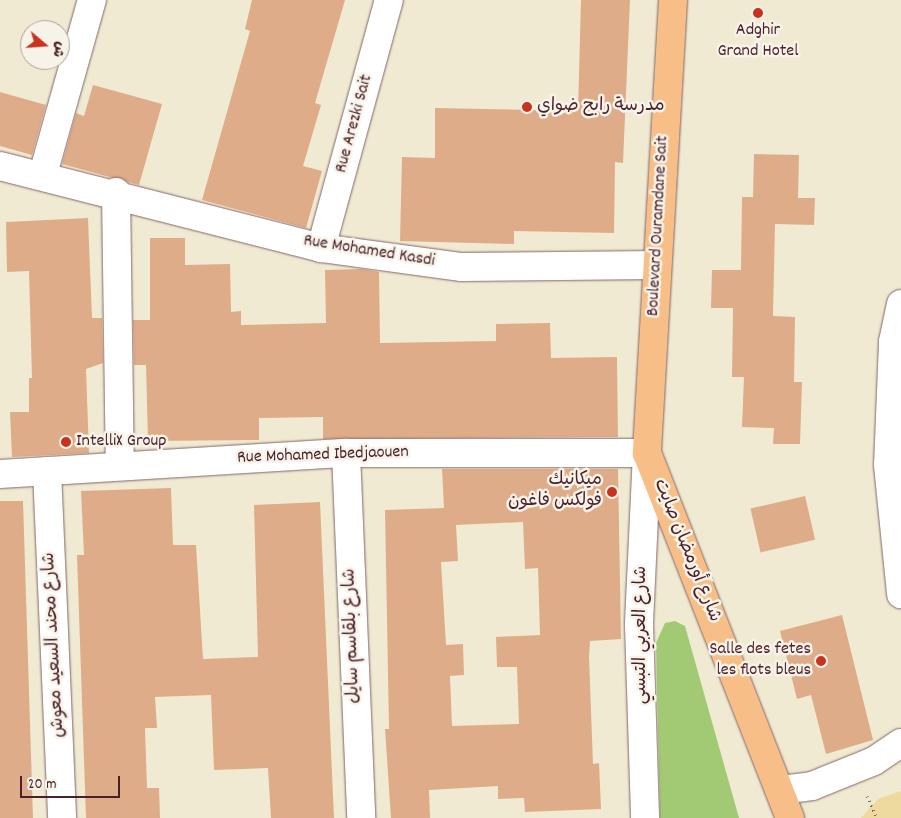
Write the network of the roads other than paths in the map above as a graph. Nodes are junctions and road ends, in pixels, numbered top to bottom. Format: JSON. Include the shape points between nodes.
{"nodes":[{"id":1,"x":92,"y":0,"type":"edge"},
{"id":2,"x":389,"y":0,"type":"edge"},
{"id":3,"x":673,"y":0,"type":"edge"},
{"id":4,"x":0,"y":166,"type":"edge"},
{"id":5,"x":43,"y":174,"type":"junction"},
{"id":6,"x":116,"y":192,"type":"junction"},
{"id":7,"x":321,"y":248,"type":"junction"},
{"id":8,"x":657,"y":265,"type":"junction"},
{"id":9,"x":901,"y":304,"type":"edge"},
{"id":10,"x":346,"y":453,"type":"junction"},
{"id":11,"x":647,"y":453,"type":"junction"},
{"id":12,"x":120,"y":466,"type":"junction"},
{"id":13,"x":47,"y":471,"type":"junction"},
{"id":14,"x":0,"y":474,"type":"edge"},
{"id":15,"x":901,"y":594,"type":"edge"},
{"id":16,"x":901,"y":743,"type":"edge"},
{"id":17,"x":781,"y":790,"type":"junction"},
{"id":18,"x":62,"y":818,"type":"edge"},
{"id":19,"x":361,"y":818,"type":"edge"},
{"id":20,"x":645,"y":818,"type":"edge"},
{"id":21,"x":790,"y":818,"type":"edge"}],
"edges":[{"from":1,"to":5,"type":"street"},
{"from":2,"to":7,"type":"street","name":"Rue Arezki Sait"},
{"from":3,"to":8,"type":"main road","name":"Boulevard Ouramdane Sait"},
{"from":4,"to":5,"type":"street","name":"Rue Mohamed Kasdi"},
{"from":5,"to":6,"type":"street","name":"Rue Mohamed Kasdi"},
{"from":6,"to":7,"type":"street","name":"Rue Mohamed Kasdi"},
{"from":6,"to":12,"type":"street"},
{"from":7,"to":8,"type":"street","name":"Rue Mohamed Kasdi","via":[[462,267]]},
{"from":8,"to":11,"type":"main road","name":"Boulevard Ouramdane Sait"},
{"from":9,"to":15,"type":"street","via":[[893,342],[888,465]]},
{"from":10,"to":11,"type":"street","name":"Rue Mohamed Ibedjaouen"},
{"from":10,"to":12,"type":"street","name":"Rue Mohamed Ibedjaouen"},
{"from":10,"to":19,"type":"street","name":"شارع بلقاسم سايل"},
{"from":11,"to":17,"type":"main road","name":"شارع أورمضان صايت"},
{"from":11,"to":20,"type":"street","name":"شارع العربي التبسي","via":[[639,625]]},
{"from":12,"to":13,"type":"street","name":"Rue Mohamed Ibedjaouen"},
{"from":13,"to":14,"type":"street","name":"Rue Mohamed Ibedjaouen"},
{"from":13,"to":18,"type":"street","name":"شارع محند السعيد معوش"},
{"from":16,"to":17,"type":"street","via":[[874,761],[812,786]]},
{"from":17,"to":21,"type":"main road","name":"شارع أورمضان صايت"}]}
